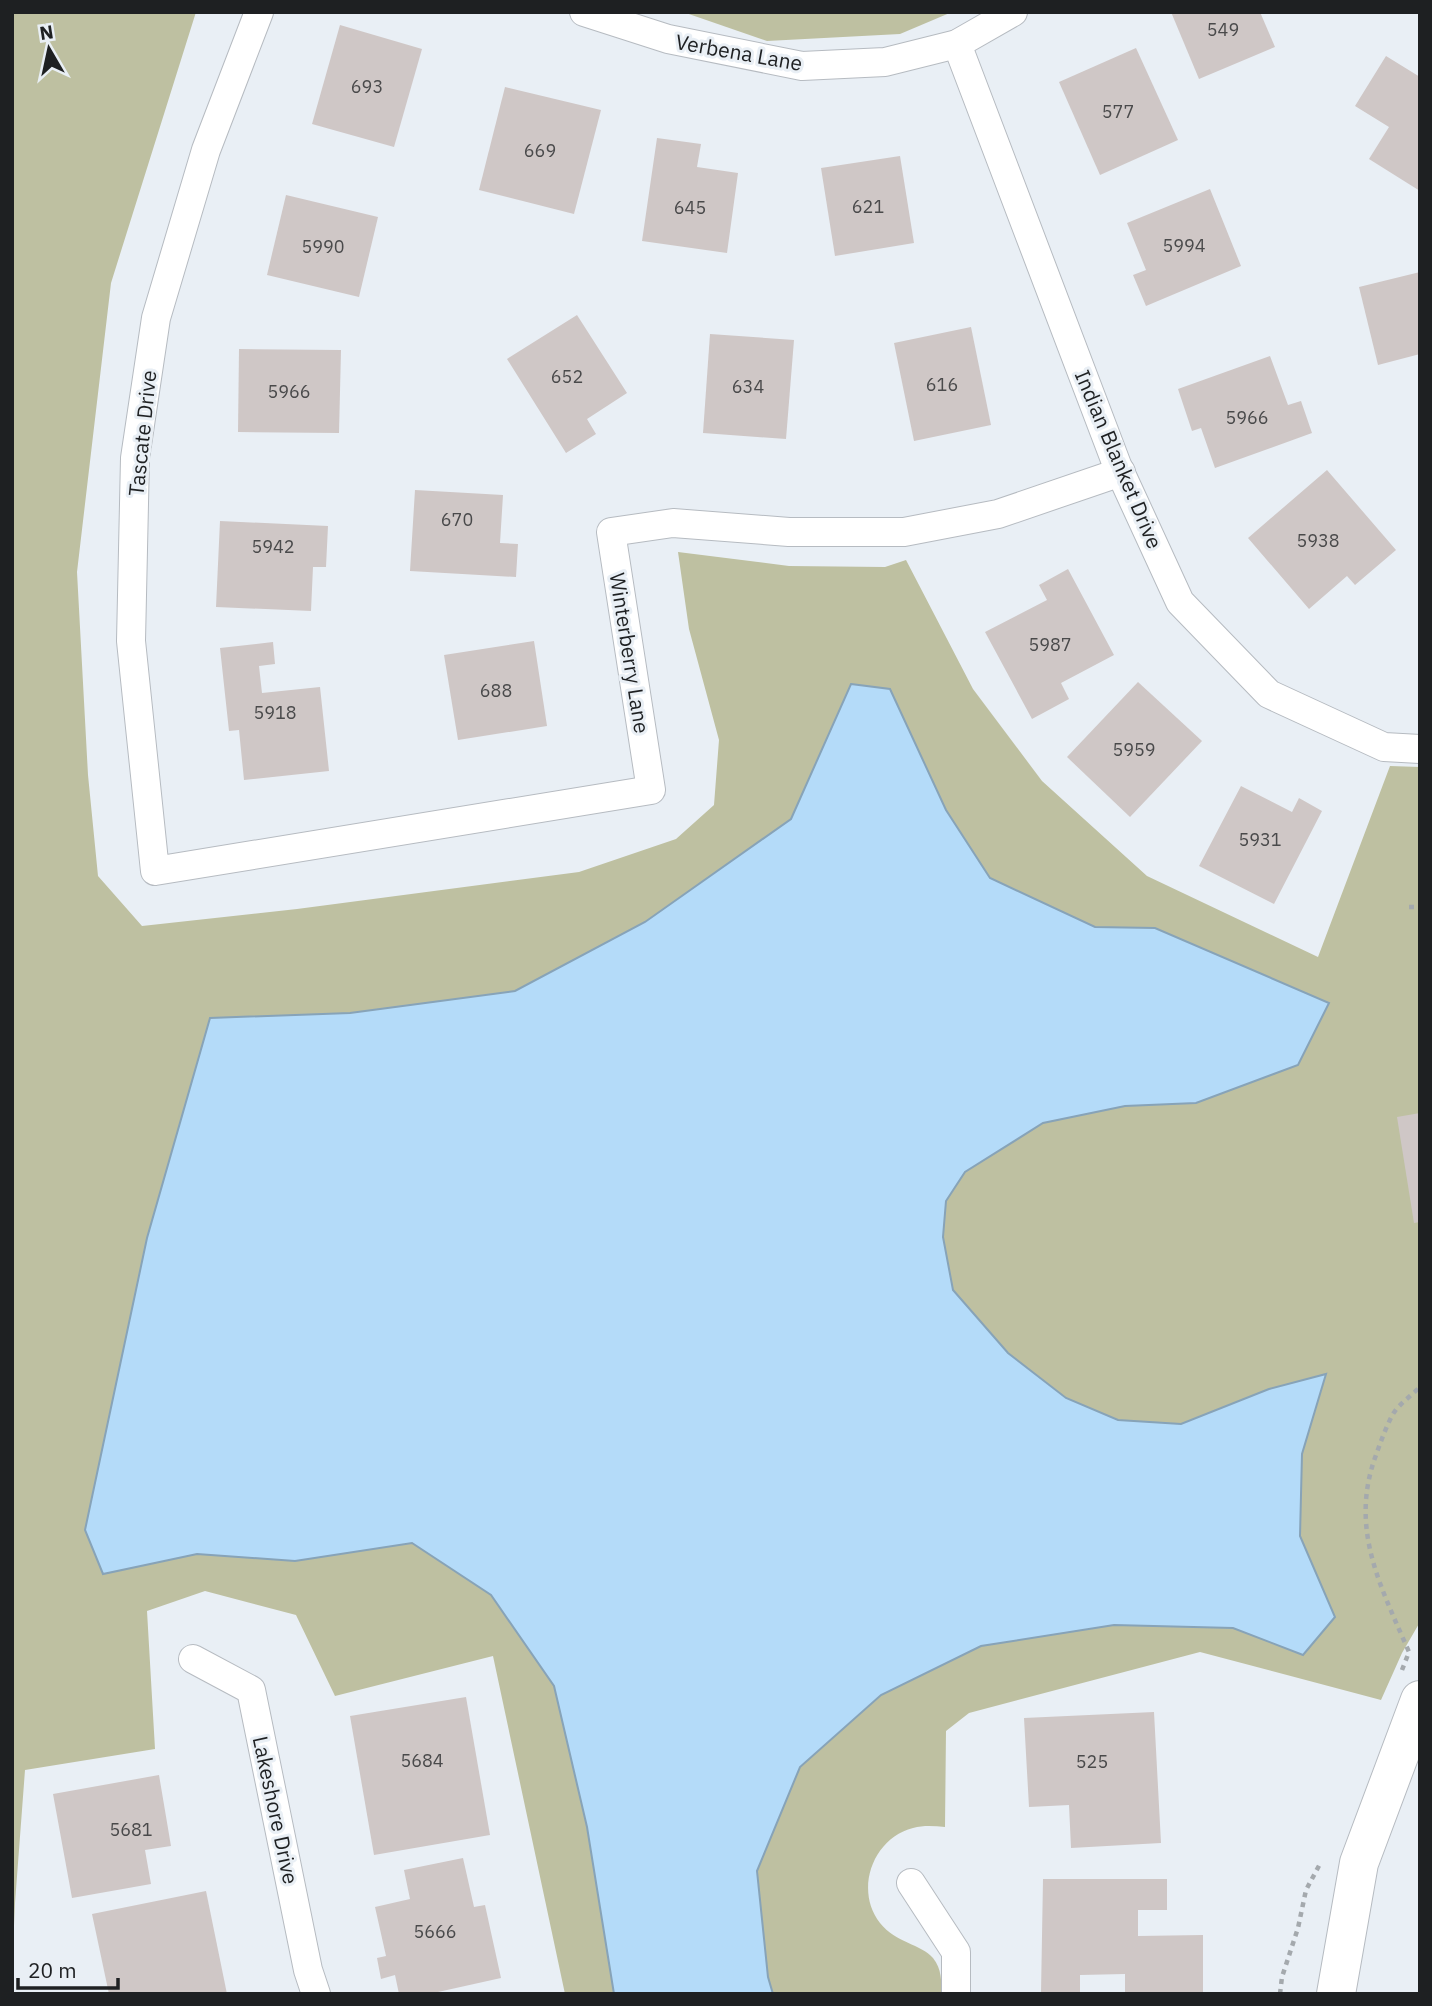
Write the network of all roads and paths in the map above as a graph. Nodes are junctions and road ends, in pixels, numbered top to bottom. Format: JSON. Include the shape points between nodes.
{"nodes":[{"id":1,"x":259,"y":12,"type":"edge"},
{"id":2,"x":584,"y":12,"type":"edge"},
{"id":3,"x":1013,"y":12,"type":"edge"},
{"id":4,"x":957,"y":44,"type":"junction"},
{"id":5,"x":1121,"y":472,"type":"junction"},
{"id":6,"x":1420,"y":749,"type":"edge"},
{"id":7,"x":155,"y":871,"type":"joint"},
{"id":8,"x":1409,"y":907,"type":"dead end"},
{"id":9,"x":1420,"y":907,"type":"edge"},
{"id":10,"x":1420,"y":1388,"type":"edge"},
{"id":11,"x":192,"y":1659,"type":"dead end"},
{"id":12,"x":1410,"y":1687,"type":"edge"},
{"id":13,"x":1322,"y":1859,"type":"dead end"},
{"id":14,"x":911,"y":1883,"type":"dead end"},
{"id":15,"x":316,"y":1994,"type":"edge"},
{"id":16,"x":956,"y":1994,"type":"edge"},
{"id":17,"x":1280,"y":1994,"type":"edge"},
{"id":18,"x":1336,"y":1994,"type":"edge"}],
"edges":[{"from":1,"to":7,"type":"street","name":"Tascate Drive","via":[[206,150],[156,318],[135,458],[131,641]]},
{"from":2,"to":4,"type":"street","name":"Verbena Lane","via":[[668,39],[802,66],[886,62]]},
{"from":3,"to":4,"type":"street","name":"Verbena Lane"},
{"from":4,"to":5,"type":"street","name":"Indian Blanket Drive"},
{"from":5,"to":6,"type":"street","name":"Indian Blanket Drive","via":[[1180,602],[1269,694],[1384,747]]},
{"from":5,"to":7,"type":"street","name":"Winterberry Lane","via":[[998,514],[904,532],[789,532],[673,523],[611,533],[651,790]]},
{"from":8,"to":9,"type":"path"},
{"from":10,"to":12,"type":"path","via":[[1394,1412],[1371,1469],[1364,1508],[1378,1580],[1409,1652]]},
{"from":11,"to":15,"type":"street","name":"Lakeshore Drive","via":[[251,1690]]},
{"from":12,"to":18,"type":"main road","via":[[1359,1863]]},
{"from":13,"to":17,"type":"path","via":[[1306,1890]]},
{"from":14,"to":16,"type":"street","via":[[956,1952]]}]}
